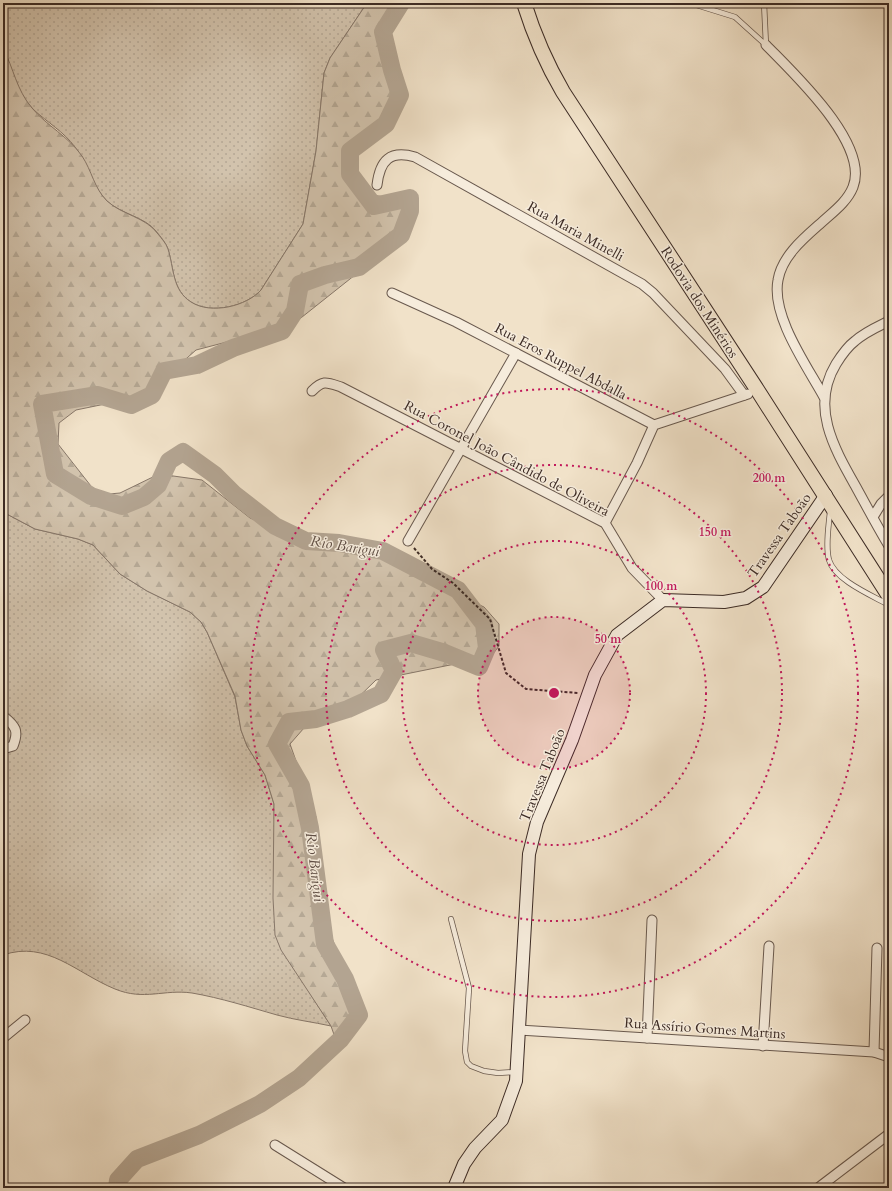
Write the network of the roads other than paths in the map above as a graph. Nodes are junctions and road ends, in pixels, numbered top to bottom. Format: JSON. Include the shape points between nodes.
{"nodes":[{"id":1,"x":524,"y":3,"type":"edge"},
{"id":2,"x":690,"y":3,"type":"edge"},
{"id":3,"x":764,"y":3,"type":"edge"},
{"id":4,"x":766,"y":44,"type":"junction"},
{"id":5,"x":378,"y":185,"type":"dead end"},
{"id":6,"x":392,"y":292,"type":"dead end"},
{"id":7,"x":889,"y":321,"type":"edge"},
{"id":8,"x":516,"y":352,"type":"junction"},
{"id":9,"x":312,"y":391,"type":"dead end"},
{"id":10,"x":758,"y":391,"type":"junction"},
{"id":11,"x":744,"y":395,"type":"junction"},
{"id":12,"x":824,"y":397,"type":"junction"},
{"id":13,"x":654,"y":425,"type":"junction"},
{"id":14,"x":461,"y":447,"type":"junction"},
{"id":15,"x":889,"y":496,"type":"edge"},
{"id":16,"x":828,"y":499,"type":"junction"},
{"id":17,"x":873,"y":518,"type":"junction"},
{"id":18,"x":605,"y":523,"type":"junction"},
{"id":19,"x":408,"y":541,"type":"road end"},
{"id":20,"x":889,"y":546,"type":"edge"},
{"id":21,"x":889,"y":596,"type":"edge"},
{"id":22,"x":663,"y":600,"type":"junction"},
{"id":23,"x":889,"y":606,"type":"edge"},
{"id":24,"x":3,"y":716,"type":"edge"},
{"id":25,"x":3,"y":749,"type":"edge"},
{"id":26,"x":451,"y":919,"type":"dead end"},
{"id":27,"x":652,"y":920,"type":"dead end"},
{"id":28,"x":769,"y":946,"type":"dead end"},
{"id":29,"x":877,"y":948,"type":"dead end"},
{"id":30,"x":25,"y":1020,"type":"dead end"},
{"id":31,"x":519,"y":1030,"type":"junction"},
{"id":32,"x":3,"y":1038,"type":"edge"},
{"id":33,"x":647,"y":1038,"type":"junction"},
{"id":34,"x":763,"y":1046,"type":"junction"},
{"id":35,"x":874,"y":1052,"type":"junction"},
{"id":36,"x":889,"y":1057,"type":"edge"},
{"id":37,"x":516,"y":1072,"type":"junction"},
{"id":38,"x":889,"y":1134,"type":"edge"},
{"id":39,"x":275,"y":1145,"type":"dead end"},
{"id":40,"x":344,"y":1188,"type":"edge"},
{"id":41,"x":454,"y":1188,"type":"edge"},
{"id":42,"x":818,"y":1188,"type":"edge"}],
"edges":[{"from":1,"to":10,"type":"main road","name":"Rodovia dos Minérios","via":[[534,34],[562,92]]},
{"from":2,"to":4,"type":"lane","via":[[735,17]]},
{"from":3,"to":4,"type":"lane"},
{"from":4,"to":12,"type":"street","via":[[829,112],[855,165],[856,176],[848,196],[790,254],[778,280],[779,306],[784,320]]},
{"from":5,"to":11,"type":"street","name":"Rua Maria Minelli","via":[[381,169],[392,156],[402,153],[415,157],[642,284],[725,369]]},
{"from":6,"to":8,"type":"street","name":"Rua Eros Ruppel Abdalla"},
{"from":7,"to":12,"type":"street","via":[[866,333],[846,350],[832,370]]},
{"from":8,"to":13,"type":"street","name":"Rua Eros Ruppel Abdalla"},
{"from":8,"to":14,"type":"street"},
{"from":9,"to":14,"type":"street","name":"Rua Coronel João Cândido de Oliveira","via":[[320,384],[327,383],[341,387]]},
{"from":10,"to":11,"type":"street"},
{"from":10,"to":16,"type":"main road","name":"Rodovia dos Minérios"},
{"from":11,"to":13,"type":"street"},
{"from":12,"to":17,"type":"street","via":[[830,438]]},
{"from":13,"to":18,"type":"street"},
{"from":14,"to":18,"type":"street","name":"Rua Coronel João Cândido de Oliveira"},
{"from":14,"to":19,"type":"street"},
{"from":15,"to":17,"type":"street"},
{"from":16,"to":21,"type":"main road","name":"Rodovia dos Minérios"},
{"from":16,"to":22,"type":"street","name":"Travessa Taboão","via":[[764,587],[746,598],[724,602]]},
{"from":16,"to":23,"type":"lane","via":[[829,560],[836,572],[846,581]]},
{"from":17,"to":20,"type":"street"},
{"from":18,"to":22,"type":"street","name":"Rua Coronel João Cândido de Oliveira","via":[[632,568]]},
{"from":22,"to":31,"type":"street","name":"Travessa Taboão","via":[[617,635],[595,675],[572,740],[537,822],[529,854]]},
{"from":24,"to":25,"type":"street","via":[[15,728],[16,737],[13,746]]},
{"from":26,"to":37,"type":"lane","via":[[469,988],[465,1051],[467,1062],[484,1071]]},
{"from":27,"to":33,"type":"street"},
{"from":28,"to":34,"type":"street"},
{"from":29,"to":35,"type":"street"},
{"from":30,"to":32,"type":"street"},
{"from":31,"to":33,"type":"street","name":"Rua Assírio Gomes Martins"},
{"from":31,"to":37,"type":"street","name":"Travessa Taboão"},
{"from":33,"to":34,"type":"street","name":"Rua Assírio Gomes Martins"},
{"from":34,"to":35,"type":"street","name":"Rua Assírio Gomes Martins"},
{"from":35,"to":36,"type":"street","name":"Rua Assírio Gomes Martins"},
{"from":37,"to":41,"type":"street","name":"Travessa Taboão","via":[[516,1081],[502,1120],[475,1148],[464,1164]]},
{"from":38,"to":42,"type":"street"},
{"from":39,"to":40,"type":"street"}]}
